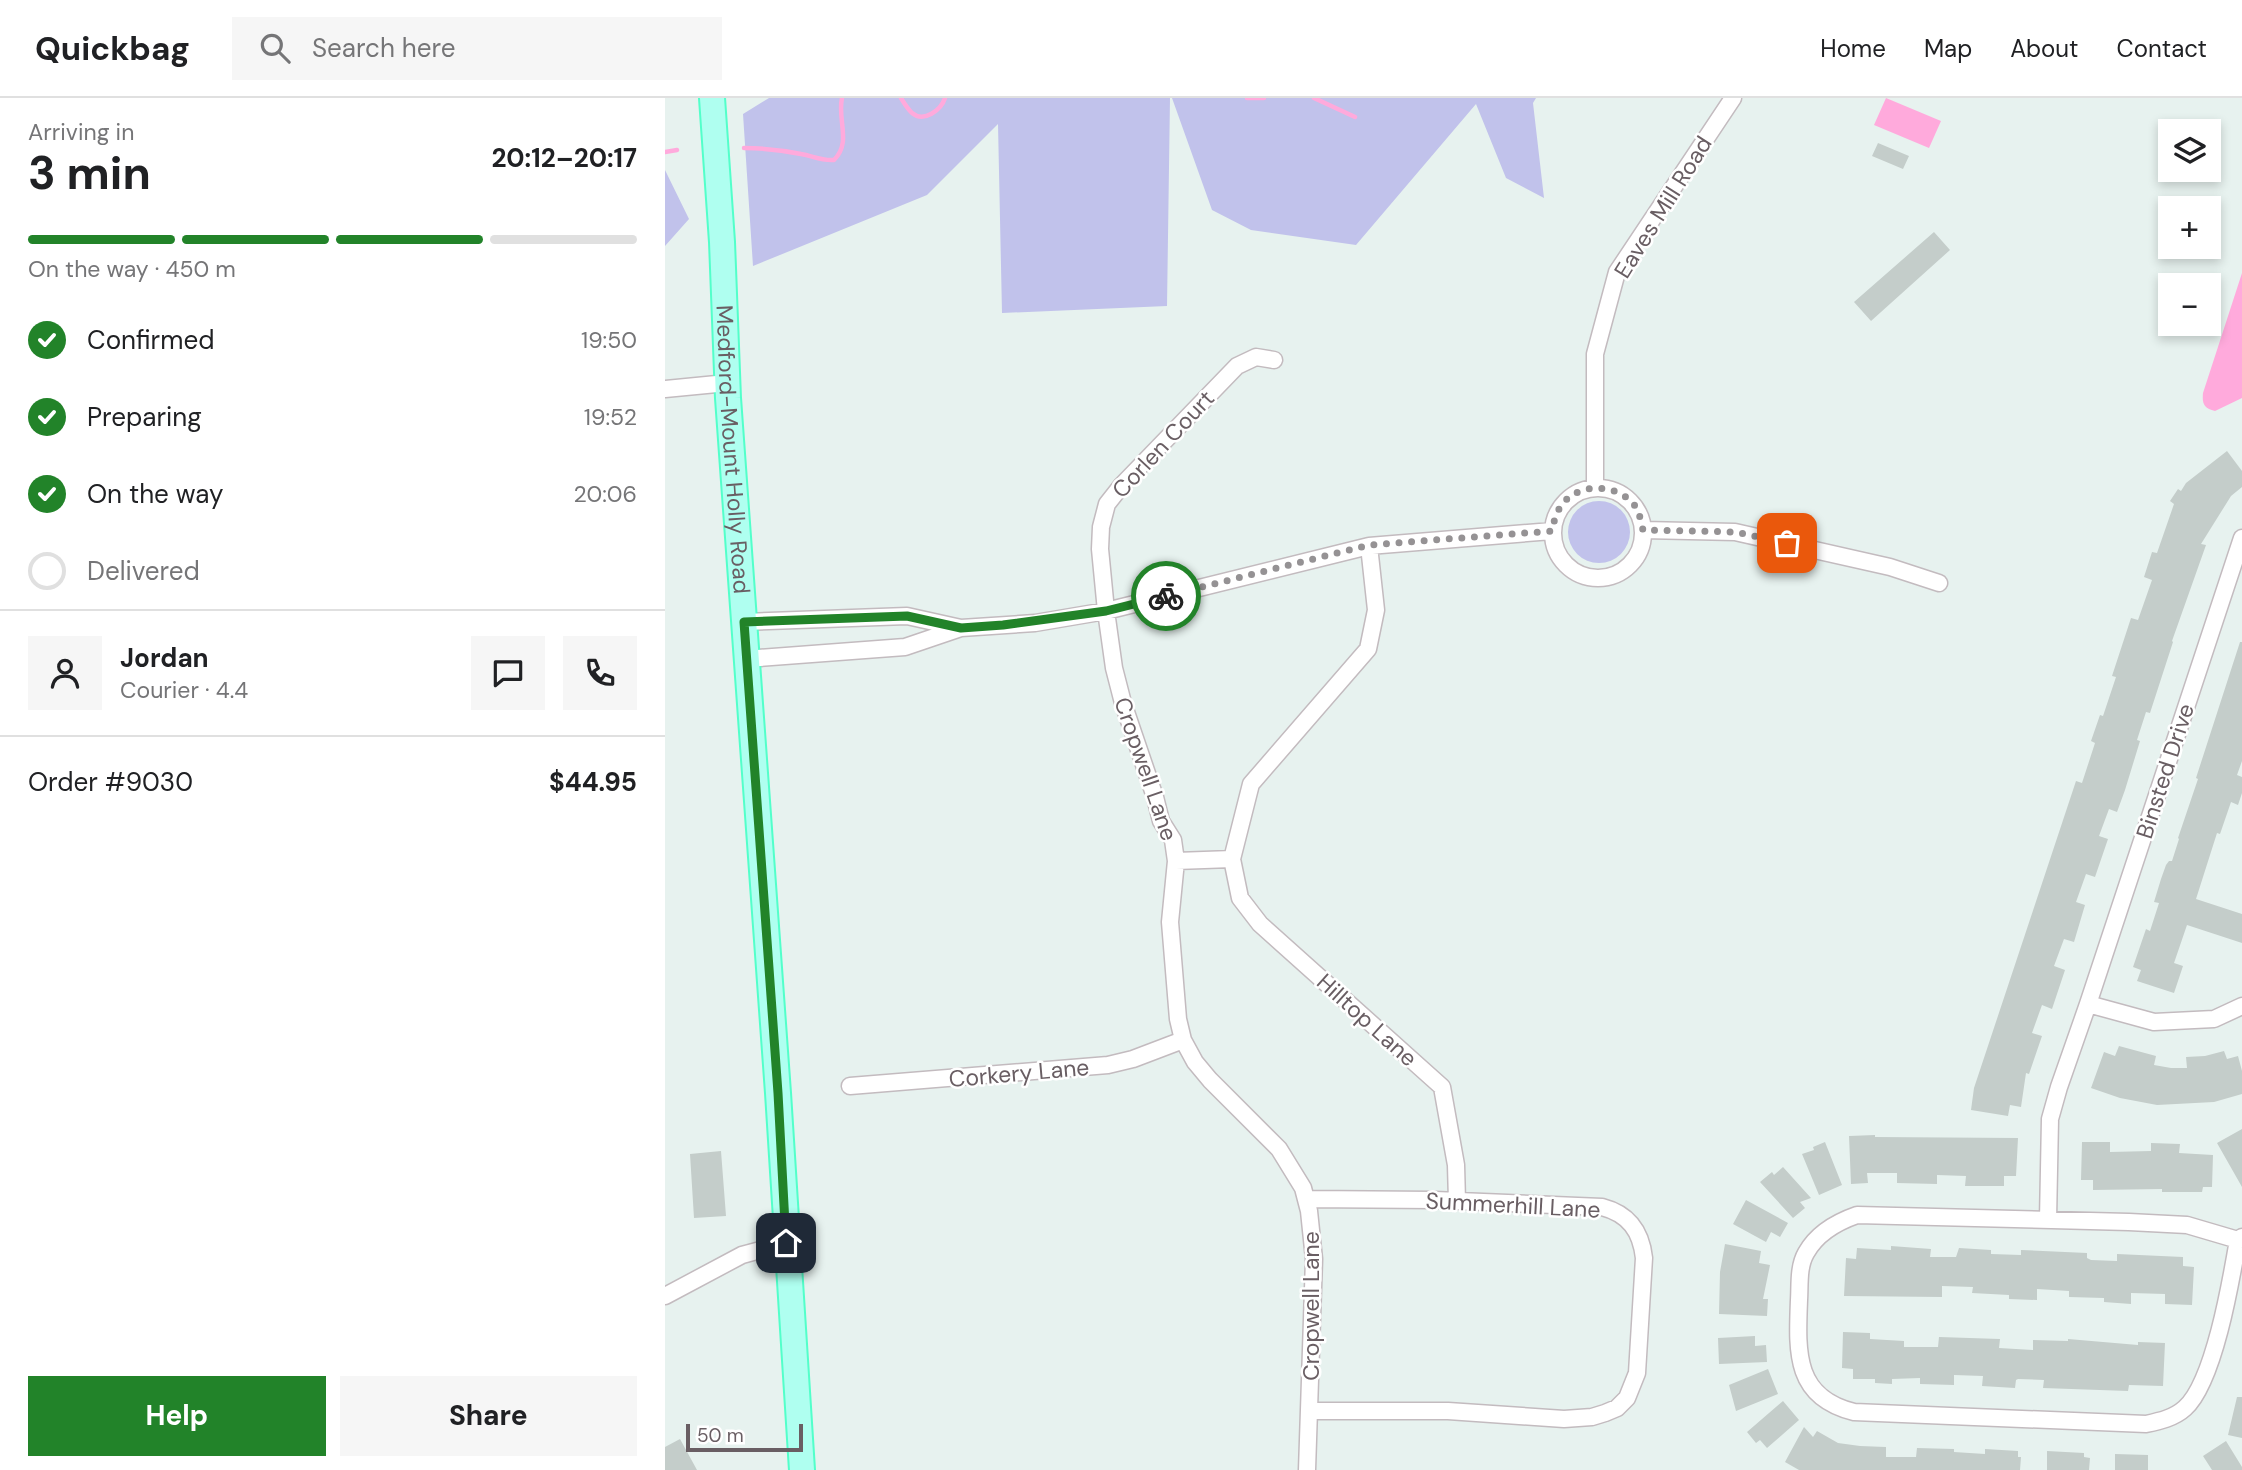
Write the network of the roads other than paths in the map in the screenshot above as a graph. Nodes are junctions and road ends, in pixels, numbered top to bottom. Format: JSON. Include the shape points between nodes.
{"nodes":[{"id":1,"x":712,"y":98,"type":"edge"},
{"id":2,"x":1733,"y":98,"type":"edge"},
{"id":3,"x":1274,"y":360,"type":"dead end"},
{"id":4,"x":727,"y":383,"type":"junction"},
{"id":5,"x":665,"y":389,"type":"edge"},
{"id":6,"x":1595,"y":487,"type":"junction"},
{"id":7,"x":1643,"y":530,"type":"junction"},
{"id":8,"x":1552,"y":531,"type":"junction"},
{"id":9,"x":2242,"y":538,"type":"edge"},
{"id":10,"x":1369,"y":545,"type":"junction"},
{"id":11,"x":1939,"y":583,"type":"dead end"},
{"id":12,"x":1106,"y":611,"type":"junction"},
{"id":13,"x":744,"y":622,"type":"junction"},
{"id":14,"x":961,"y":628,"type":"junction"},
{"id":15,"x":746,"y":659,"type":"junction"},
{"id":16,"x":1232,"y":859,"type":"junction"},
{"id":17,"x":1176,"y":861,"type":"junction"},
{"id":18,"x":2088,"y":1004,"type":"junction"},
{"id":19,"x":2242,"y":1006,"type":"edge"},
{"id":20,"x":1183,"y":1040,"type":"junction"},
{"id":21,"x":850,"y":1086,"type":"dead end"},
{"id":22,"x":1306,"y":1199,"type":"junction"},
{"id":23,"x":1457,"y":1201,"type":"junction"},
{"id":24,"x":2048,"y":1220,"type":"junction"},
{"id":25,"x":2240,"y":1239,"type":"edge"},
{"id":26,"x":786,"y":1243,"type":"junction"},
{"id":27,"x":665,"y":1296,"type":"edge"},
{"id":28,"x":1310,"y":1411,"type":"junction"},
{"id":29,"x":802,"y":1470,"type":"edge"},
{"id":30,"x":1307,"y":1470,"type":"edge"}],
"edges":[{"from":1,"to":4,"type":"main road","name":"Medford-Mount Holly Road"},
{"from":2,"to":6,"type":"street","name":"Eaves Mill Road","via":[[1617,272],[1595,354]]},
{"from":3,"to":12,"type":"street","name":"Corlen Court","via":[[1246,360],[1229,374],[1107,504],[1100,549]]},
{"from":4,"to":5,"type":"street"},
{"from":4,"to":13,"type":"main road","name":"Medford-Mount Holly Road"},
{"from":6,"to":7,"type":"street","via":[[1618,492],[1636,508]]},
{"from":6,"to":8,"type":"street","via":[[1565,500]]},
{"from":7,"to":8,"type":"street","via":[[1633,562],[1602,578],[1583,576],[1566,566],[1555,550]]},
{"from":7,"to":11,"type":"street","via":[[1735,532],[1890,567]]},
{"from":8,"to":10,"type":"street"},
{"from":9,"to":18,"type":"street","name":"Binsted Drive"},
{"from":10,"to":12,"type":"street"},
{"from":10,"to":16,"type":"street","name":"Hilltop Lane","via":[[1376,610],[1368,649],[1251,784]]},
{"from":12,"to":14,"type":"street"},
{"from":12,"to":17,"type":"street","name":"Cropwell Lane","via":[[1123,704],[1161,821],[1173,839]]},
{"from":13,"to":14,"type":"street","via":[[907,616]]},
{"from":13,"to":15,"type":"main road","name":"Medford-Mount Holly Road"},
{"from":14,"to":15,"type":"street","via":[[905,647]]},
{"from":15,"to":26,"type":"main road","name":"Medford-Mount Holly Road"},
{"from":16,"to":17,"type":"street"},
{"from":16,"to":23,"type":"street","name":"Hilltop Lane","via":[[1240,898],[1260,924],[1442,1087],[1456,1166]]},
{"from":17,"to":20,"type":"street","name":"Cropwell Lane","via":[[1170,922]]},
{"from":18,"to":19,"type":"street","via":[[2154,1023],[2214,1019]]},
{"from":18,"to":24,"type":"street","name":"Binsted Drive","via":[[2050,1119]]},
{"from":20,"to":21,"type":"street","name":"Corkery Lane","via":[[1108,1065]]},
{"from":20,"to":22,"type":"street","name":"Cropwell Lane","via":[[1210,1080],[1279,1149]]},
{"from":22,"to":23,"type":"street","name":"Summerhill Lane"},
{"from":22,"to":28,"type":"street","name":"Cropwell Lane","via":[[1314,1259]]},
{"from":23,"to":28,"type":"street","name":"Summerhill Lane","via":[[1602,1207],[1632,1223],[1644,1258],[1637,1373],[1627,1398],[1605,1413],[1578,1418],[1448,1411]]},
{"from":24,"to":25,"type":"street","via":[[2186,1225]]},
{"from":24,"to":25,"type":"street","via":[[1857,1215],[1837,1222],[1807,1251],[1801,1264],[1797,1340],[1800,1364],[1811,1387],[1834,1407],[1854,1412],[2146,1424],[2167,1420],[2199,1392],[2207,1374]]},
{"from":26,"to":27,"type":"street","via":[[743,1255]]},
{"from":26,"to":29,"type":"main road","name":"Medford-Mount Holly Road"},
{"from":28,"to":30,"type":"street","name":"Cropwell Lane"}]}
